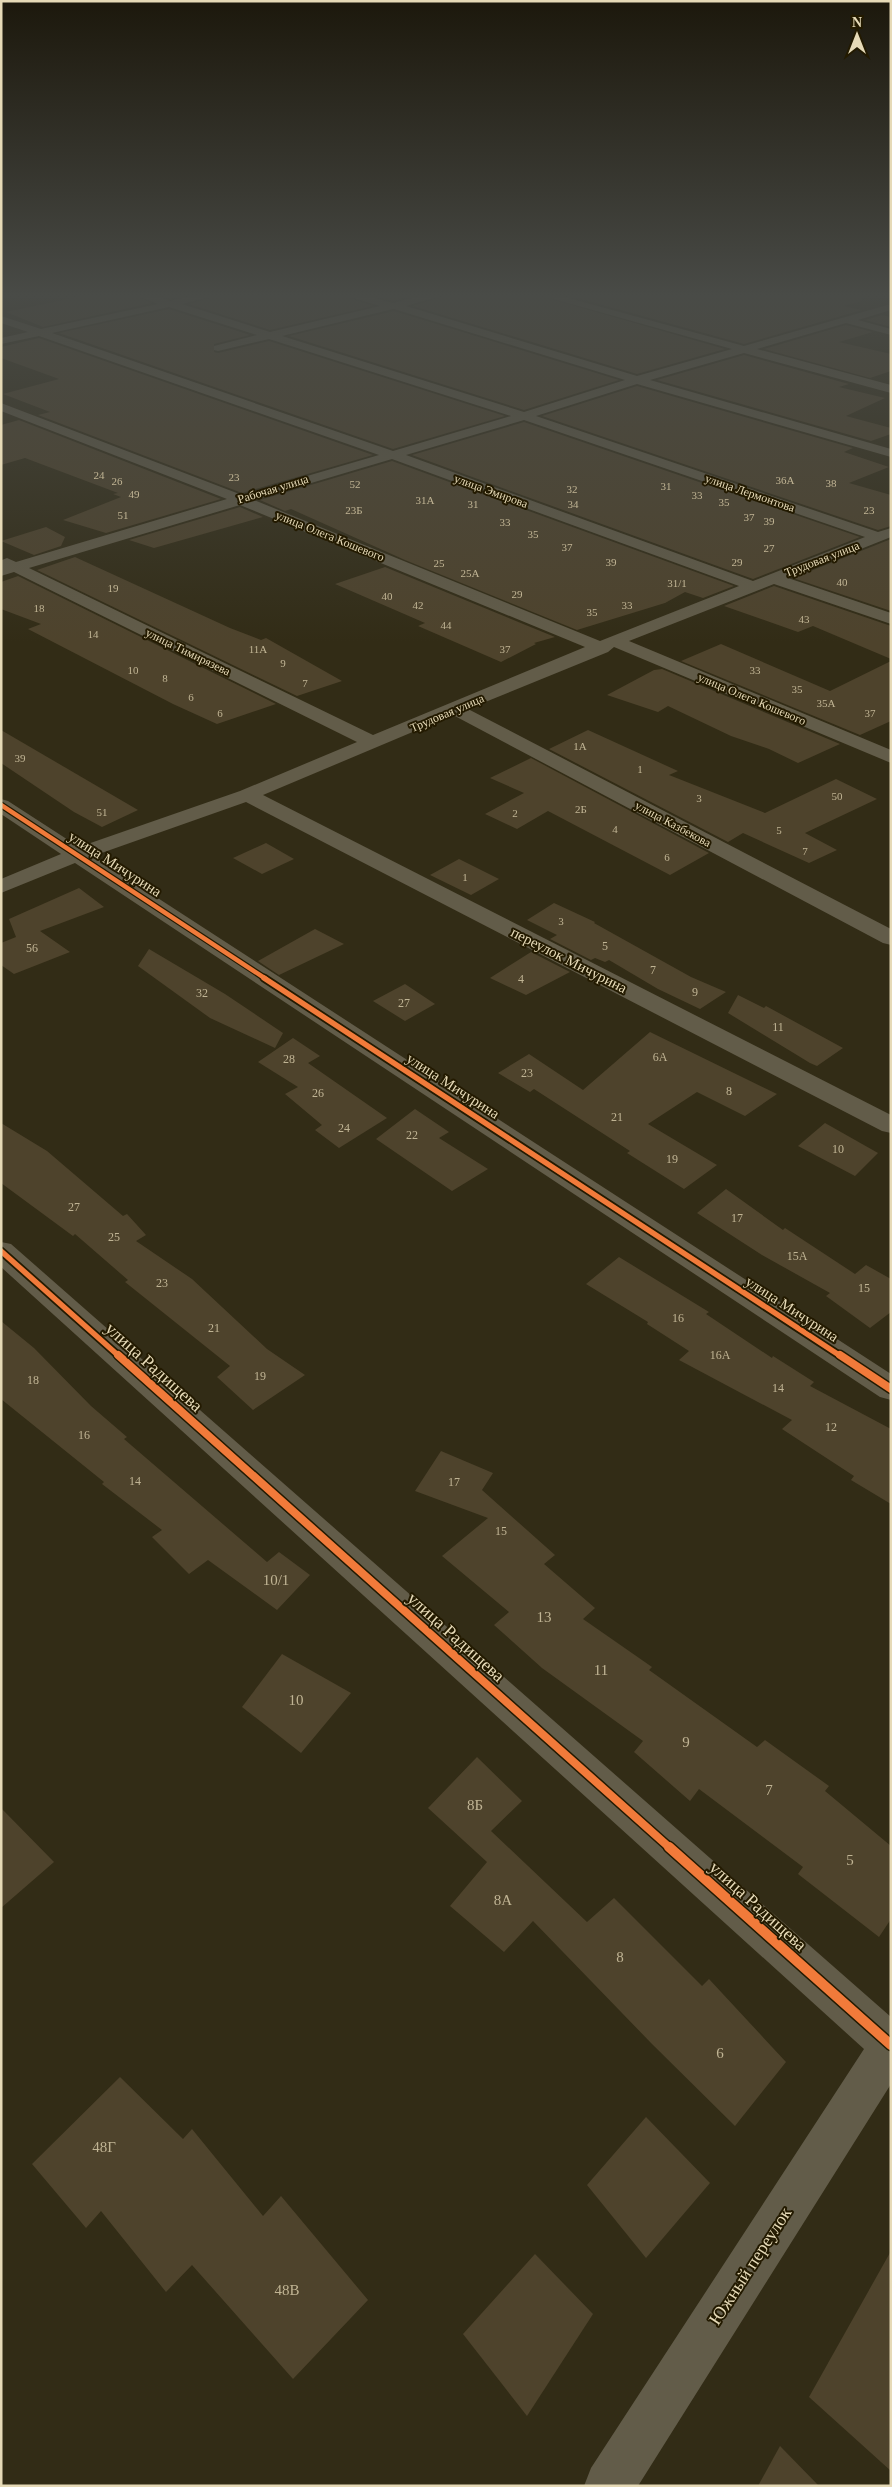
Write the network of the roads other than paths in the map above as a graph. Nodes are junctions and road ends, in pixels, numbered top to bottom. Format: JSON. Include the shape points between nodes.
{"nodes":[{"id":1,"x":9,"y":409,"type":"edge"},
{"id":2,"x":261,"y":409,"type":"edge"},
{"id":3,"x":502,"y":409,"type":"edge"},
{"id":4,"x":546,"y":409,"type":"edge"},
{"id":5,"x":738,"y":409,"type":"edge"},
{"id":6,"x":524,"y":416,"type":"junction"},
{"id":7,"x":891,"y":453,"type":"edge"},
{"id":8,"x":390,"y":454,"type":"junction"},
{"id":9,"x":240,"y":499,"type":"junction"},
{"id":10,"x":885,"y":534,"type":"edge"},
{"id":11,"x":6,"y":566,"type":"edge"},
{"id":12,"x":774,"y":578,"type":"junction"},
{"id":13,"x":753,"y":586,"type":"junction"},
{"id":14,"x":891,"y":619,"type":"edge"},
{"id":15,"x":608,"y":645,"type":"junction"},
{"id":16,"x":455,"y":709,"type":"junction"},
{"id":17,"x":374,"y":743,"type":"junction"},
{"id":18,"x":891,"y":757,"type":"edge"},
{"id":19,"x":247,"y":795,"type":"junction"},
{"id":20,"x":1,"y":805,"type":"edge"},
{"id":21,"x":78,"y":854,"type":"junction"},
{"id":22,"x":1,"y":887,"type":"edge"},
{"id":23,"x":891,"y":938,"type":"edge"},
{"id":24,"x":891,"y":1124,"type":"edge"},
{"id":25,"x":1,"y":1251,"type":"edge"},
{"id":26,"x":891,"y":1389,"type":"edge"},
{"id":27,"x":891,"y":2045,"type":"edge"},
{"id":28,"x":609,"y":2486,"type":"edge"}],
"edges":[{"from":1,"to":9,"type":"street","name":"улица Олега Кошевого"},
{"from":2,"to":8,"type":"street","name":"улица Эмирова"},
{"from":3,"to":6,"type":"street","name":"улица Лермонтова"},
{"from":4,"to":6,"type":"street","name":"Рабочая улица"},
{"from":5,"to":7,"type":"street"},
{"from":6,"to":8,"type":"street","name":"Рабочая улица"},
{"from":6,"to":10,"type":"street","name":"улица Лермонтова"},
{"from":8,"to":9,"type":"street","name":"Рабочая улица"},
{"from":8,"to":13,"type":"street","name":"улица Эмирова"},
{"from":9,"to":11,"type":"street","name":"Рабочая улица"},
{"from":9,"to":15,"type":"street","name":"улица Олега Кошевого"},
{"from":10,"to":12,"type":"street","name":"Трудовая улица"},
{"from":11,"to":17,"type":"street","name":"улица Тимирязева"},
{"from":12,"to":13,"type":"street","name":"Трудовая улица"},
{"from":12,"to":14,"type":"street"},
{"from":13,"to":15,"type":"street","name":"Трудовая улица"},
{"from":15,"to":16,"type":"street","name":"Трудовая улица"},
{"from":15,"to":18,"type":"street","name":"улица Олега Кошевого"},
{"from":16,"to":17,"type":"street","name":"Трудовая улица"},
{"from":16,"to":23,"type":"street","name":"улица Казбекова"},
{"from":17,"to":19,"type":"street","name":"Трудовая улица"},
{"from":19,"to":21,"type":"street","name":"Трудовая улица"},
{"from":19,"to":24,"type":"street","name":"переулок Мичурина"},
{"from":20,"to":21,"type":"street","name":"улица Мичурина"},
{"from":21,"to":22,"type":"street","name":"Трудовая улица"},
{"from":21,"to":26,"type":"street","name":"улица Мичурина"},
{"from":25,"to":27,"type":"street","name":"улица Радищева"},
{"from":27,"to":28,"type":"street","name":"Южный переулок"}]}
